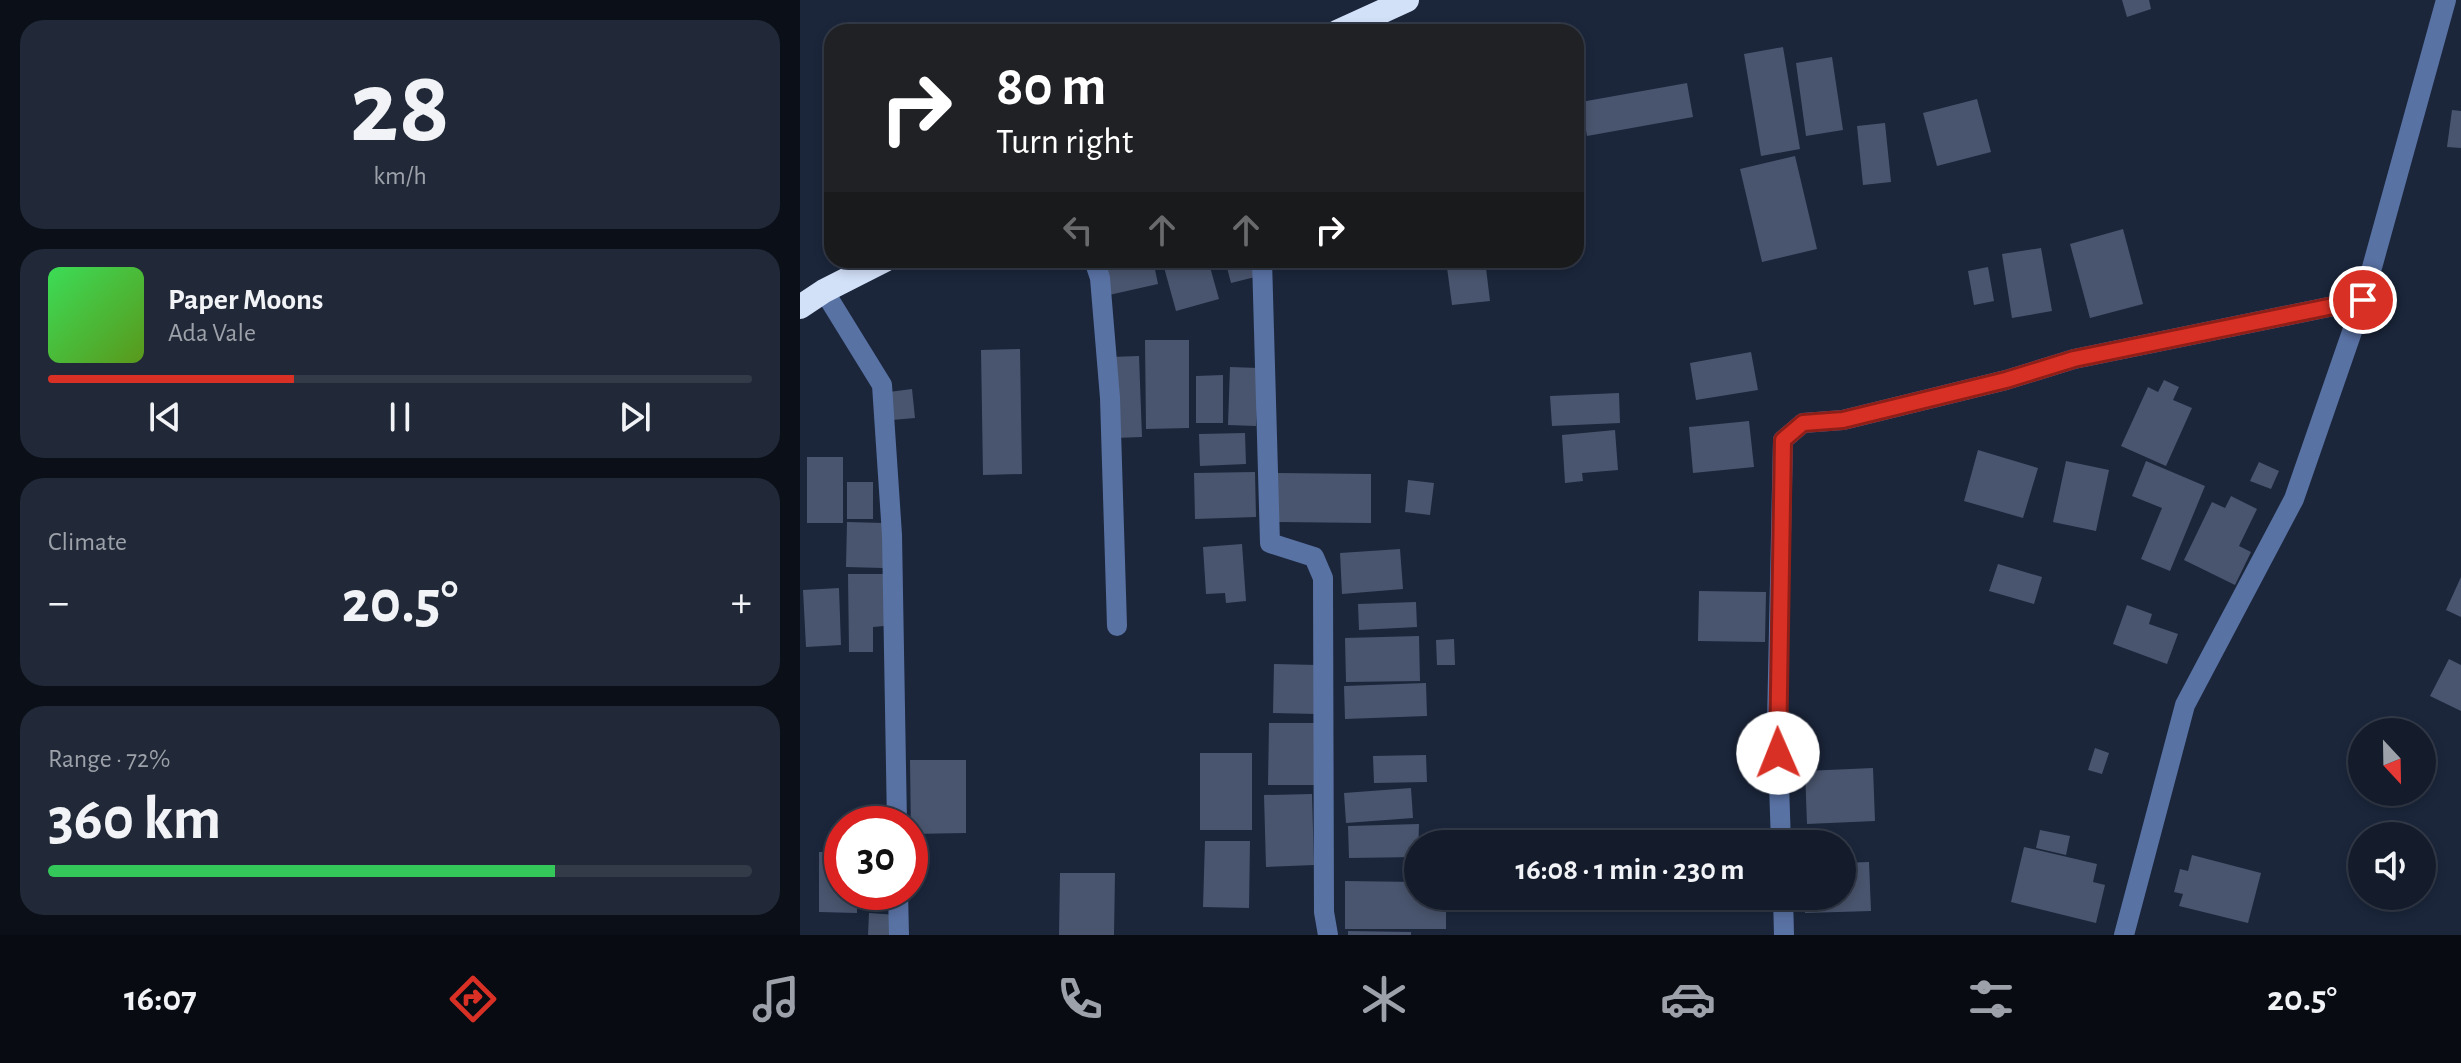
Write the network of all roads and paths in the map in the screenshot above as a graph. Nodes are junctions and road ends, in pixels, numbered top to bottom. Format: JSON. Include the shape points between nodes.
{"nodes":[{"id":1,"x":1407,"y":0,"type":"edge"},
{"id":2,"x":2446,"y":0,"type":"edge"},
{"id":3,"x":1354,"y":24,"type":"edge"},
{"id":4,"x":869,"y":268,"type":"edge"},
{"id":5,"x":1097,"y":268,"type":"edge"},
{"id":6,"x":1262,"y":268,"type":"edge"},
{"id":7,"x":824,"y":291,"type":"junction"},
{"id":8,"x":2363,"y":300,"type":"junction"},
{"id":9,"x":800,"y":307,"type":"edge"},
{"id":10,"x":1117,"y":626,"type":"dead end"},
{"id":11,"x":897,"y":806,"type":"edge"},
{"id":12,"x":1781,"y":830,"type":"edge"},
{"id":13,"x":898,"y":910,"type":"edge"},
{"id":14,"x":1783,"y":910,"type":"edge"},
{"id":15,"x":899,"y":935,"type":"edge"},
{"id":16,"x":1328,"y":935,"type":"edge"},
{"id":17,"x":1784,"y":935,"type":"edge"},
{"id":18,"x":2124,"y":935,"type":"edge"}],
"edges":[{"from":1,"to":3,"type":"highway"},
{"from":2,"to":8,"type":"street"},
{"from":4,"to":7,"type":"highway"},
{"from":5,"to":10,"type":"street","via":[[1110,398]]},
{"from":6,"to":16,"type":"street","via":[[1270,543],[1314,557],[1323,578]]},
{"from":7,"to":9,"type":"highway"},
{"from":7,"to":11,"type":"street","via":[[882,385],[892,535]]},
{"from":8,"to":12,"type":"street","via":[[2074,359],[1843,420],[1803,423],[1783,440],[1777,723]]},
{"from":8,"to":18,"type":"street","via":[[2294,499],[2185,705]]},
{"from":13,"to":15,"type":"street"},
{"from":14,"to":17,"type":"street"}]}
